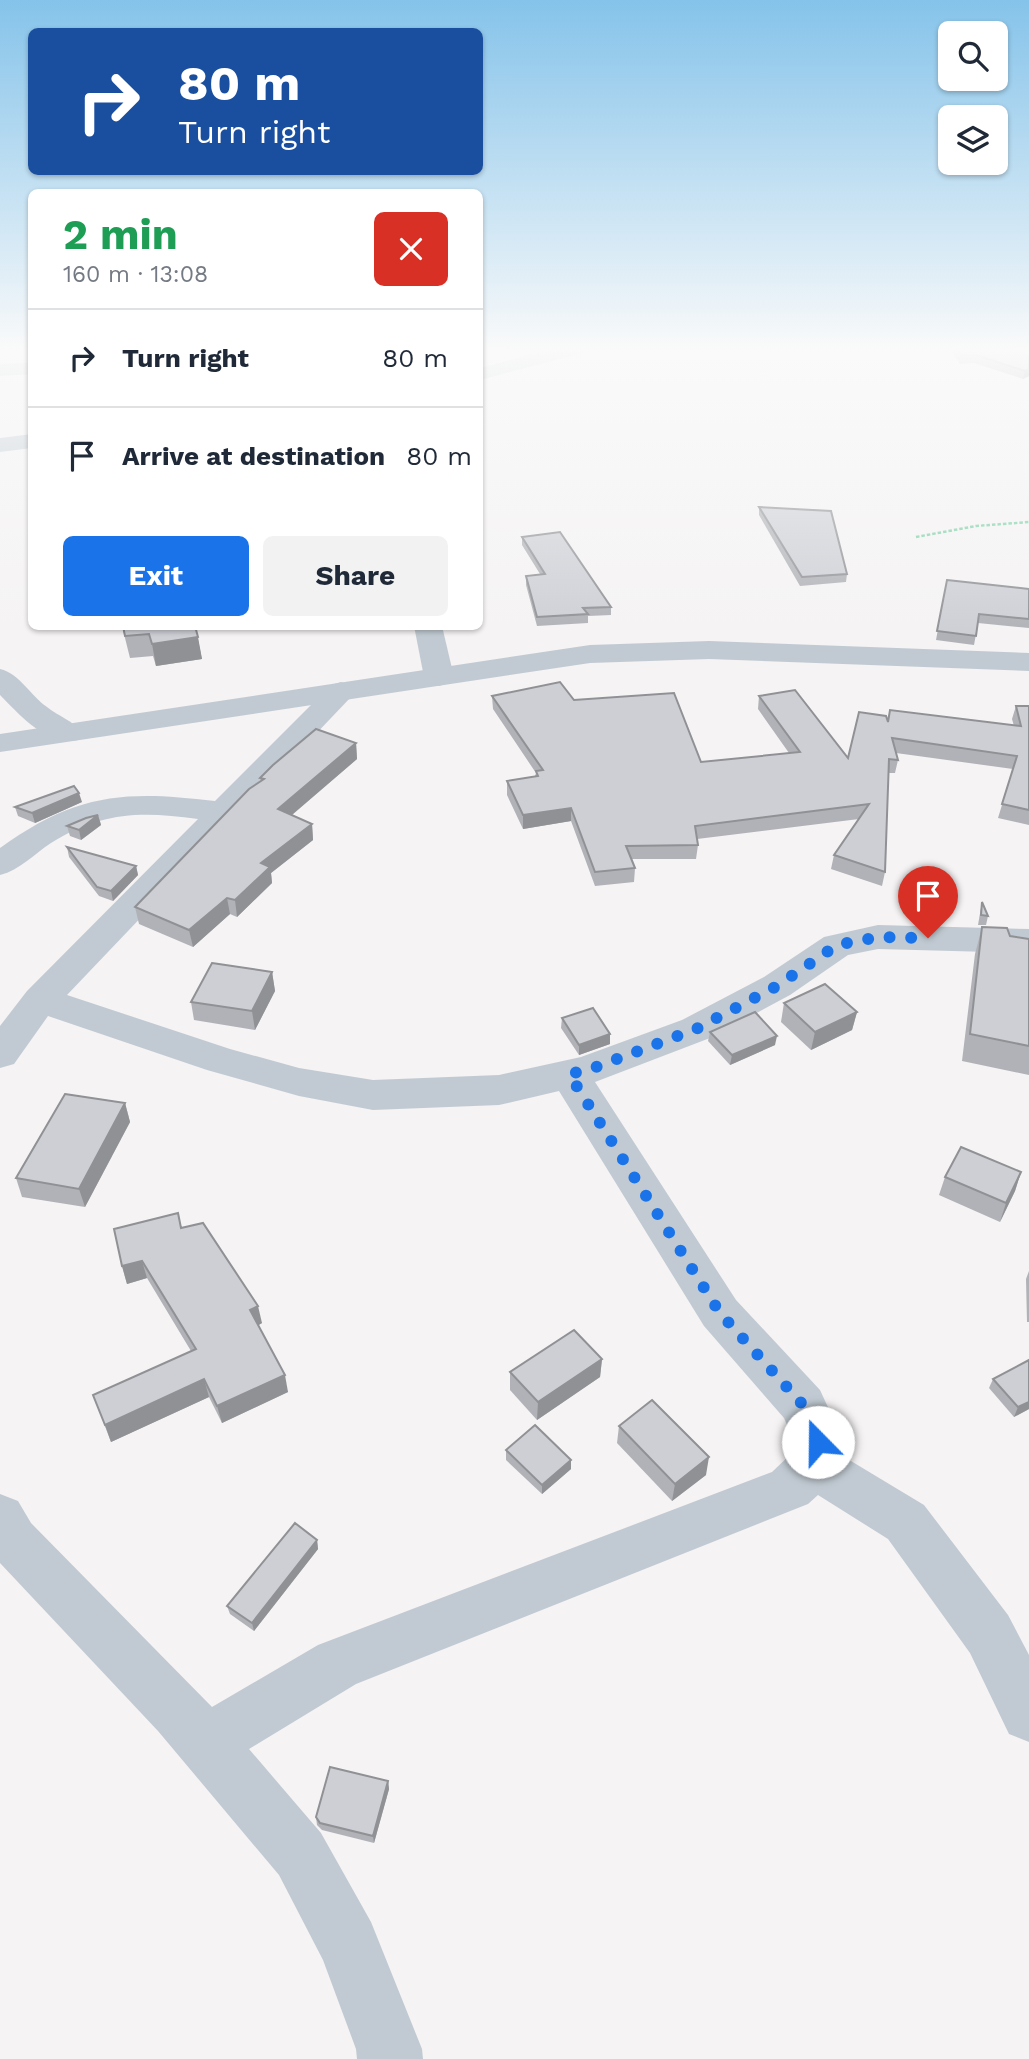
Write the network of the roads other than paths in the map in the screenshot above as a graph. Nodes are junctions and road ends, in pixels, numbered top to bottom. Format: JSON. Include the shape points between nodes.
{"nodes":[{"id":1,"x":429,"y":630,"type":"edge"},
{"id":2,"x":1029,"y":662,"type":"edge"},
{"id":3,"x":439,"y":677,"type":"junction"},
{"id":4,"x":0,"y":678,"type":"edge"},
{"id":5,"x":341,"y":691,"type":"junction"},
{"id":6,"x":66,"y":733,"type":"junction"},
{"id":7,"x":0,"y":743,"type":"edge"},
{"id":8,"x":223,"y":812,"type":"junction"},
{"id":9,"x":0,"y":864,"type":"edge"},
{"id":10,"x":1029,"y":941,"type":"edge"},
{"id":11,"x":40,"y":1000,"type":"junction"},
{"id":12,"x":0,"y":1054,"type":"edge"},
{"id":13,"x":569,"y":1074,"type":"junction"},
{"id":14,"x":814,"y":1465,"type":"junction"},
{"id":15,"x":0,"y":1518,"type":"edge"},
{"id":16,"x":1029,"y":1714,"type":"edge"},
{"id":17,"x":206,"y":1744,"type":"junction"},
{"id":18,"x":390,"y":2059,"type":"edge"}],
"edges":[{"from":1,"to":3,"type":"street"},
{"from":2,"to":3,"type":"street","via":[[709,650],[590,654]]},
{"from":3,"to":5,"type":"street"},
{"from":4,"to":6,"type":"street","via":[[35,713]]},
{"from":5,"to":6,"type":"street"},
{"from":5,"to":8,"type":"street"},
{"from":6,"to":7,"type":"street"},
{"from":8,"to":9,"type":"street","via":[[152,803],[102,806],[70,817]]},
{"from":8,"to":11,"type":"street"},
{"from":10,"to":13,"type":"street","via":[[878,937],[837,945],[777,986],[696,1029]]},
{"from":11,"to":12,"type":"street"},
{"from":11,"to":13,"type":"street","via":[[221,1060],[299,1082],[373,1095],[499,1090]]},
{"from":13,"to":14,"type":"street","via":[[720,1313],[803,1405],[818,1442]]},
{"from":14,"to":16,"type":"street","via":[[906,1522],[989,1634]]},
{"from":14,"to":17,"type":"street","via":[[790,1488],[338,1664]]},
{"from":15,"to":17,"type":"street","via":[[13,1540]]},
{"from":17,"to":18,"type":"street","via":[[300,1854],[349,1944]]}]}
